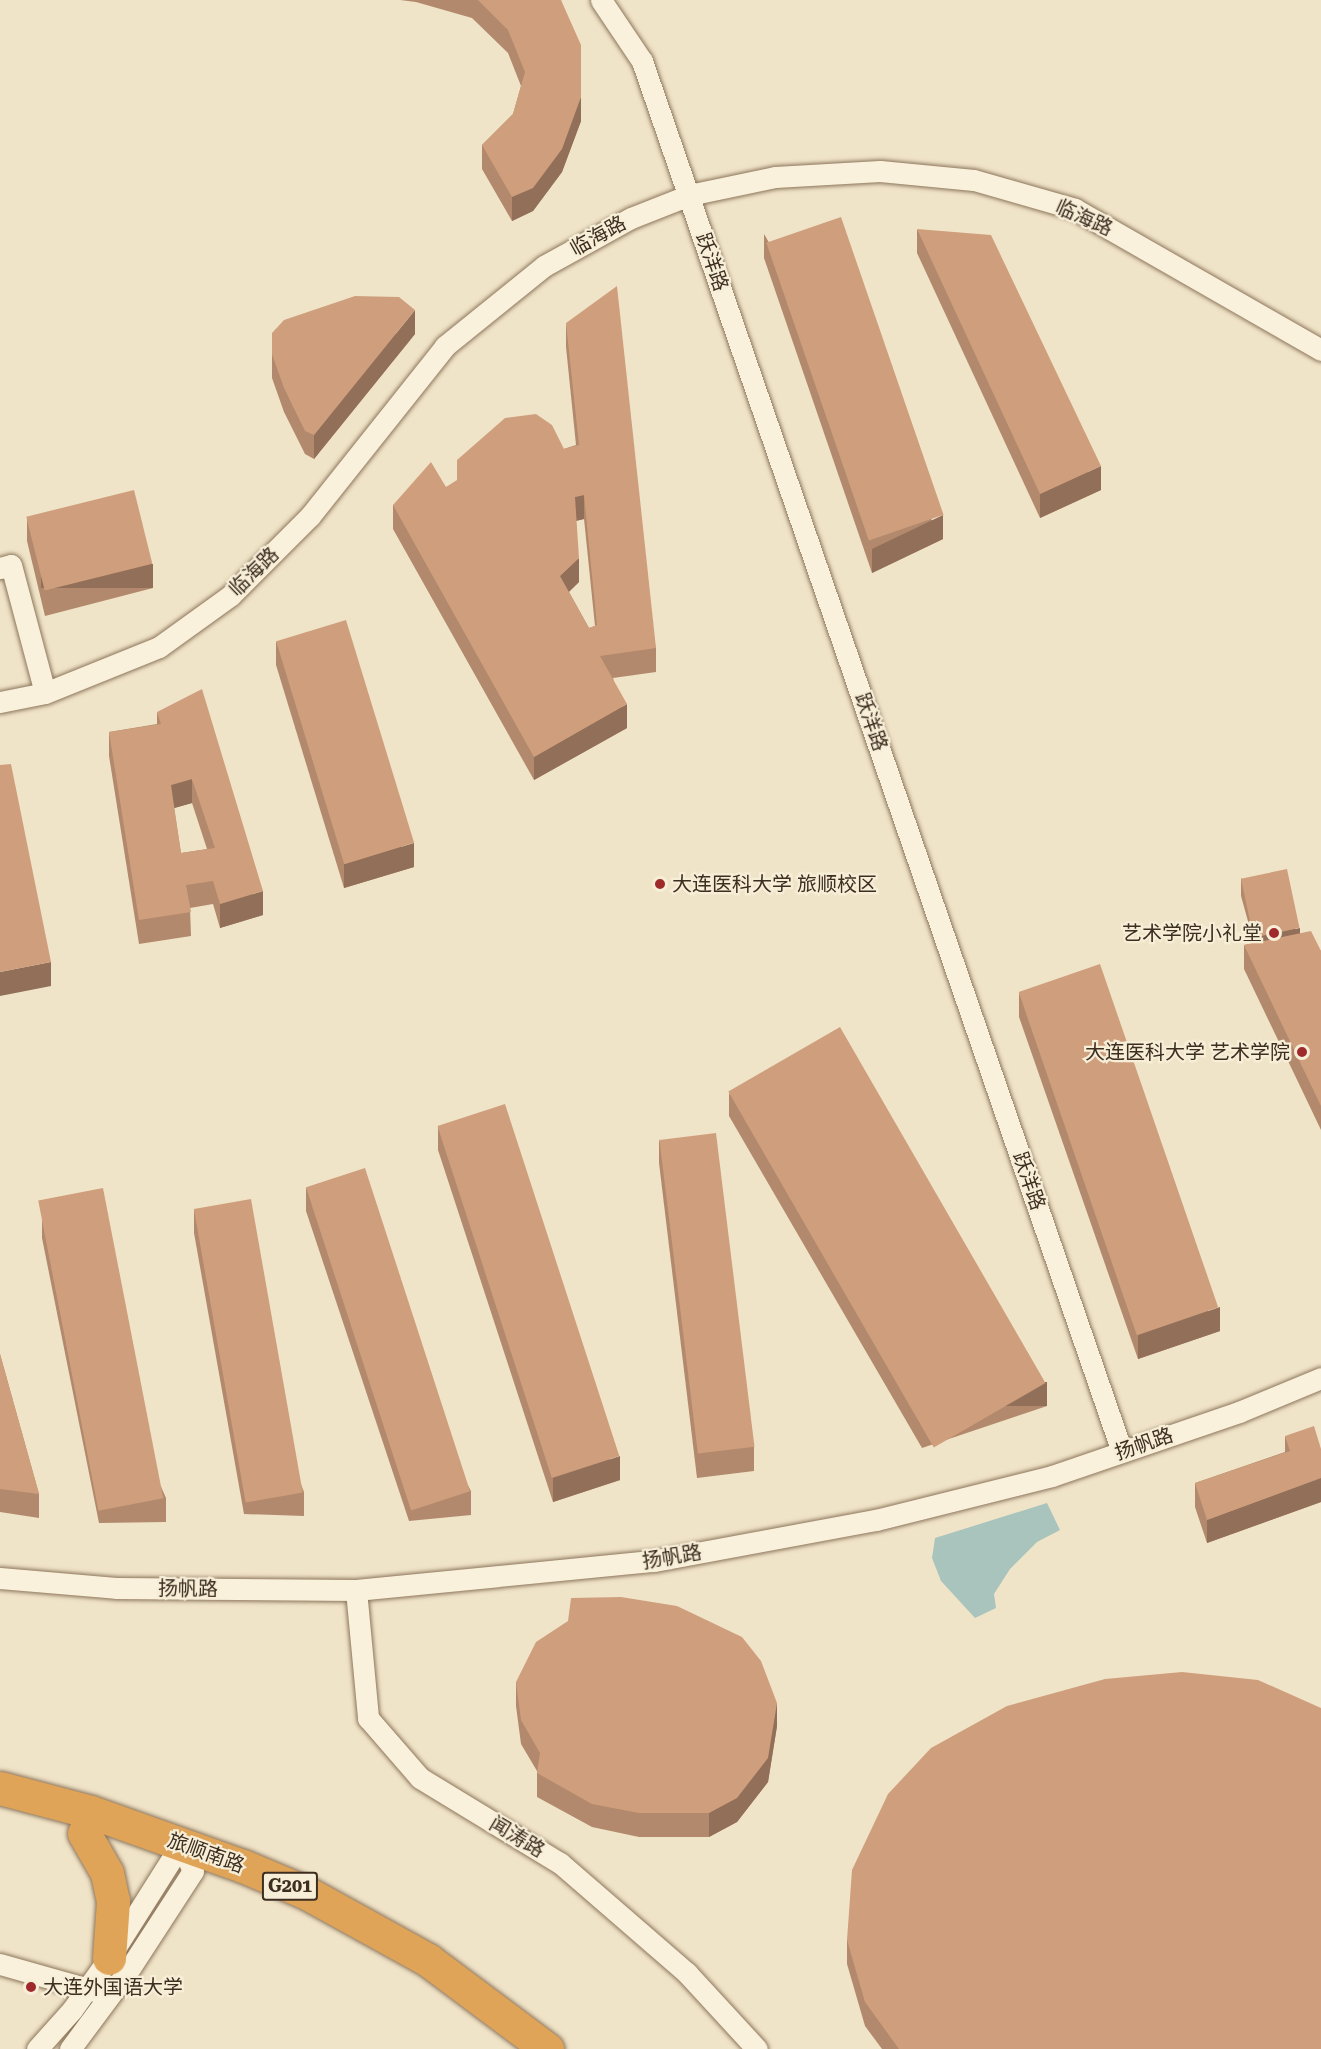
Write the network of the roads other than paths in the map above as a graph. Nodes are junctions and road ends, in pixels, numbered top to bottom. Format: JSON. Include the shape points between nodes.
{"nodes":[{"id":1,"x":601,"y":0,"type":"edge"},
{"id":2,"x":689,"y":195,"type":"junction"},
{"id":3,"x":1321,"y":350,"type":"edge"},
{"id":4,"x":0,"y":568,"type":"edge"},
{"id":5,"x":45,"y":693,"type":"junction"},
{"id":6,"x":0,"y":702,"type":"edge"},
{"id":7,"x":1321,"y":1378,"type":"edge"},
{"id":8,"x":1122,"y":1452,"type":"junction"},
{"id":9,"x":0,"y":1578,"type":"edge"},
{"id":10,"x":356,"y":1590,"type":"junction"},
{"id":11,"x":0,"y":1788,"type":"edge"},
{"id":12,"x":0,"y":1811,"type":"edge"},
{"id":13,"x":84,"y":1833,"type":"junction"},
{"id":14,"x":181,"y":1859,"type":"junction"},
{"id":15,"x":109,"y":1958,"type":"junction"},
{"id":16,"x":0,"y":1964,"type":"edge"},
{"id":17,"x":87,"y":1989,"type":"junction"},
{"id":18,"x":111,"y":1995,"type":"junction"},
{"id":19,"x":37,"y":2049,"type":"edge"},
{"id":20,"x":70,"y":2049,"type":"edge"},
{"id":21,"x":513,"y":2049,"type":"edge"},
{"id":22,"x":547,"y":2049,"type":"edge"},
{"id":23,"x":757,"y":2049,"type":"edge"}],
"edges":[{"from":1,"to":2,"type":"street","name":"跃洋路","via":[[642,61]]},
{"from":2,"to":3,"type":"street","name":"临海路","via":[[775,177],[880,171],[974,180],[1075,209]]},
{"from":2,"to":5,"type":"street","name":"临海路","via":[[631,218],[544,266],[445,346],[310,516],[231,595],[159,647]]},
{"from":2,"to":8,"type":"street","name":"跃洋路"},
{"from":4,"to":5,"type":"street","via":[[11,565]]},
{"from":5,"to":6,"type":"street","name":"临海路"},
{"from":7,"to":8,"type":"street","name":"扬帆路","via":[[1239,1412]]},
{"from":8,"to":10,"type":"street","name":"扬帆路","via":[[1052,1476],[876,1520],[666,1559]]},
{"from":9,"to":10,"type":"street","name":"扬帆路","via":[[116,1588]]},
{"from":10,"to":23,"type":"street","name":"闻涛路","via":[[368,1718],[420,1778],[560,1863],[687,1973]]},
{"from":11,"to":14,"type":"highway","name":"旅顺南路","number":"G201","via":[[91,1812]]},
{"from":12,"to":13,"type":"highway","name":"旅顺南路","number":"G201"},
{"from":13,"to":14,"type":"highway","name":"旅顺南路","number":"G201"},
{"from":13,"to":15,"type":"highway","via":[[107,1873],[113,1901]]},
{"from":14,"to":15,"type":"street"},
{"from":14,"to":18,"type":"street"},
{"from":14,"to":21,"type":"highway","name":"旅顺南路","number":"G201","via":[[359,1944],[473,2017]]},
{"from":14,"to":22,"type":"highway","name":"旅顺南路","number":"G201","via":[[274,1879],[369,1925],[457,1980]]},
{"from":15,"to":17,"type":"street"},
{"from":16,"to":17,"type":"street"},
{"from":17,"to":18,"type":"street"},
{"from":17,"to":19,"type":"street"},
{"from":18,"to":20,"type":"street"}]}
